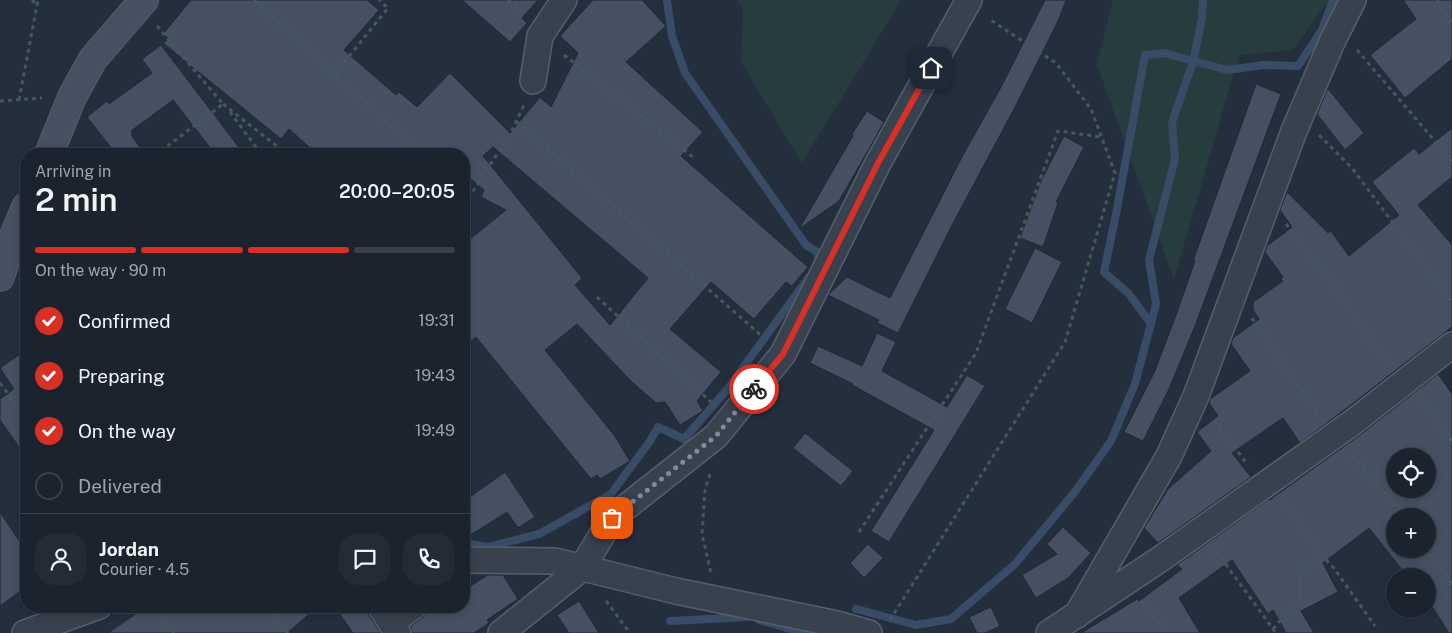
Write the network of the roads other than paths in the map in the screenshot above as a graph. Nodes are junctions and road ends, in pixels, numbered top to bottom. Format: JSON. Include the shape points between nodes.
{"nodes":[{"id":1,"x":564,"y":0,"type":"edge"},
{"id":2,"x":1353,"y":0,"type":"edge"},
{"id":3,"x":142,"y":3,"type":"edge"},
{"id":4,"x":968,"y":3,"type":"edge"},
{"id":5,"x":533,"y":81,"type":"road end"},
{"id":6,"x":51,"y":148,"type":"edge"},
{"id":7,"x":20,"y":221,"type":"edge"},
{"id":8,"x":0,"y":277,"type":"edge"},
{"id":9,"x":1452,"y":345,"type":"edge"},
{"id":10,"x":470,"y":563,"type":"edge"},
{"id":11,"x":582,"y":568,"type":"junction"},
{"id":12,"x":80,"y":613,"type":"edge"},
{"id":13,"x":403,"y":613,"type":"edge"},
{"id":14,"x":1077,"y":614,"type":"junction"},
{"id":15,"x":390,"y":621,"type":"edge"},
{"id":16,"x":878,"y":629,"type":"edge"},
{"id":17,"x":25,"y":633,"type":"edge"},
{"id":18,"x":501,"y":633,"type":"edge"},
{"id":19,"x":1049,"y":633,"type":"edge"}],
"edges":[{"from":1,"to":5,"type":"street","via":[[540,36]]},
{"from":2,"to":14,"type":"street","via":[[1301,116],[1196,396],[1169,456]]},
{"from":3,"to":6,"type":"street","via":[[93,59],[72,97]]},
{"from":4,"to":11,"type":"street","via":[[878,163],[783,354],[716,436],[612,518]]},
{"from":7,"to":8,"type":"street"},
{"from":9,"to":14,"type":"street","via":[[1333,436]]},
{"from":10,"to":11,"type":"street","via":[[555,562]]},
{"from":11,"to":16,"type":"street","via":[[718,600]]},
{"from":11,"to":18,"type":"street"},
{"from":12,"to":17,"type":"street"},
{"from":13,"to":15,"type":"street"},
{"from":14,"to":19,"type":"street"}]}
